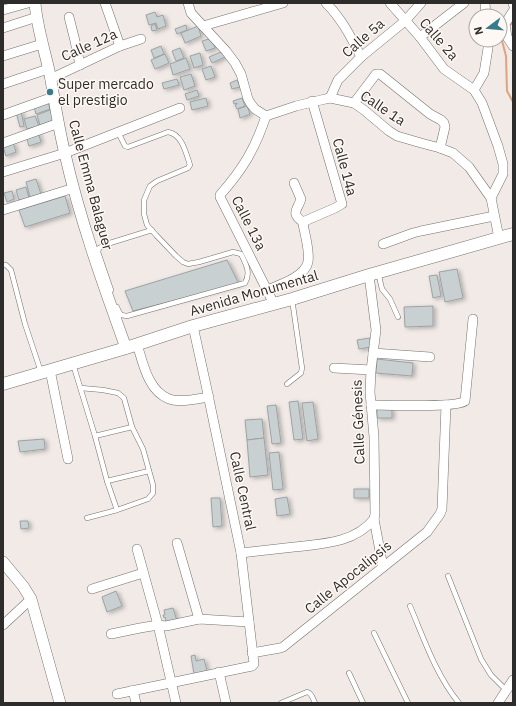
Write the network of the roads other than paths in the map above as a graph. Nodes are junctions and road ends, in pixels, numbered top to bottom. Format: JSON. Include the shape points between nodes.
{"nodes":[{"id":1,"x":28,"y":3,"type":"edge"},
{"id":2,"x":35,"y":3,"type":"edge"},
{"id":3,"x":105,"y":3,"type":"edge"},
{"id":4,"x":188,"y":3,"type":"edge"},
{"id":5,"x":283,"y":3,"type":"edge"},
{"id":6,"x":326,"y":3,"type":"edge"},
{"id":7,"x":390,"y":3,"type":"edge"},
{"id":8,"x":421,"y":3,"type":"edge"},
{"id":9,"x":464,"y":3,"type":"edge"},
{"id":10,"x":3,"y":10,"type":"edge"},
{"id":11,"x":513,"y":11,"type":"edge"},
{"id":12,"x":37,"y":17,"type":"junction"},
{"id":13,"x":69,"y":17,"type":"dead end"},
{"id":14,"x":405,"y":21,"type":"junction"},
{"id":15,"x":203,"y":26,"type":"junction"},
{"id":16,"x":3,"y":28,"type":"edge"},
{"id":17,"x":420,"y":37,"type":"junction"},
{"id":18,"x":141,"y":39,"type":"dead end"},
{"id":19,"x":42,"y":44,"type":"junction"},
{"id":20,"x":120,"y":46,"type":"junction"},
{"id":21,"x":513,"y":46,"type":"edge"},
{"id":22,"x":488,"y":48,"type":"edge"},
{"id":23,"x":3,"y":56,"type":"edge"},
{"id":24,"x":361,"y":57,"type":"junction"},
{"id":25,"x":80,"y":65,"type":"junction"},
{"id":26,"x":49,"y":74,"type":"junction"},
{"id":27,"x":3,"y":84,"type":"edge"},
{"id":28,"x":474,"y":90,"type":"junction"},
{"id":29,"x":53,"y":97,"type":"junction"},
{"id":30,"x":330,"y":98,"type":"junction"},
{"id":31,"x":312,"y":101,"type":"junction"},
{"id":32,"x":354,"y":102,"type":"junction"},
{"id":33,"x":180,"y":108,"type":"dead end"},
{"id":34,"x":3,"y":115,"type":"edge"},
{"id":35,"x":266,"y":116,"type":"junction"},
{"id":36,"x":59,"y":123,"type":"junction"},
{"id":37,"x":118,"y":132,"type":"junction"},
{"id":38,"x":3,"y":143,"type":"edge"},
{"id":39,"x":440,"y":148,"type":"junction"},
{"id":40,"x":64,"y":153,"type":"junction"},
{"id":41,"x":3,"y":172,"type":"edge"},
{"id":42,"x":294,"y":183,"type":"dead end"},
{"id":43,"x":74,"y":188,"type":"junction"},
{"id":44,"x":491,"y":198,"type":"junction"},
{"id":45,"x":3,"y":210,"type":"edge"},
{"id":46,"x":494,"y":216,"type":"junction"},
{"id":47,"x":304,"y":223,"type":"junction"},
{"id":48,"x":152,"y":230,"type":"junction"},
{"id":49,"x":513,"y":234,"type":"edge"},
{"id":50,"x":498,"y":238,"type":"junction"},
{"id":51,"x":383,"y":244,"type":"dead end"},
{"id":52,"x":3,"y":265,"type":"edge"},
{"id":53,"x":374,"y":274,"type":"junction"},
{"id":54,"x":267,"y":290,"type":"junction"},
{"id":55,"x":112,"y":293,"type":"dead end"},
{"id":56,"x":292,"y":299,"type":"junction"},
{"id":57,"x":115,"y":300,"type":"dead end"},
{"id":58,"x":274,"y":304,"type":"junction"},
{"id":59,"x":398,"y":317,"type":"dead end"},
{"id":60,"x":472,"y":320,"type":"dead end"},
{"id":61,"x":193,"y":326,"type":"junction"},
{"id":62,"x":131,"y":346,"type":"junction"},
{"id":63,"x":373,"y":353,"type":"junction"},
{"id":64,"x":430,"y":357,"type":"dead end"},
{"id":65,"x":73,"y":363,"type":"junction"},
{"id":66,"x":334,"y":368,"type":"dead end"},
{"id":67,"x":371,"y":370,"type":"junction"},
{"id":68,"x":46,"y":371,"type":"junction"},
{"id":69,"x":3,"y":384,"type":"edge"},
{"id":70,"x":287,"y":384,"type":"dead end"},
{"id":71,"x":80,"y":388,"type":"junction"},
{"id":72,"x":209,"y":396,"type":"junction"},
{"id":73,"x":371,"y":405,"type":"junction"},
{"id":74,"x":446,"y":405,"type":"junction"},
{"id":75,"x":132,"y":427,"type":"junction"},
{"id":76,"x":95,"y":436,"type":"junction"},
{"id":77,"x":68,"y":459,"type":"dead end"},
{"id":78,"x":149,"y":471,"type":"junction"},
{"id":79,"x":107,"y":481,"type":"junction"},
{"id":80,"x":117,"y":510,"type":"junction"},
{"id":81,"x":87,"y":518,"type":"dead end"},
{"id":82,"x":374,"y":519,"type":"junction"},
{"id":83,"x":177,"y":543,"type":"dead end"},
{"id":84,"x":137,"y":549,"type":"dead end"},
{"id":85,"x":241,"y":554,"type":"junction"},
{"id":86,"x":3,"y":562,"type":"edge"},
{"id":87,"x":383,"y":567,"type":"junction"},
{"id":88,"x":144,"y":573,"type":"junction"},
{"id":89,"x":448,"y":576,"type":"dead end"},
{"id":90,"x":92,"y":589,"type":"dead end"},
{"id":91,"x":31,"y":599,"type":"junction"},
{"id":92,"x":410,"y":606,"type":"dead end"},
{"id":93,"x":199,"y":619,"type":"junction"},
{"id":94,"x":249,"y":622,"type":"junction"},
{"id":95,"x":3,"y":625,"type":"edge"},
{"id":96,"x":158,"y":625,"type":"junction"},
{"id":97,"x":374,"y":633,"type":"dead end"},
{"id":98,"x":111,"y":634,"type":"dead end"},
{"id":99,"x":252,"y":652,"type":"junction"},
{"id":100,"x":219,"y":672,"type":"junction"},
{"id":101,"x":349,"y":673,"type":"dead end"},
{"id":102,"x":513,"y":680,"type":"edge"},
{"id":103,"x":171,"y":682,"type":"junction"},
{"id":104,"x":133,"y":690,"type":"junction"},
{"id":105,"x":507,"y":691,"type":"junction"},
{"id":106,"x":117,"y":694,"type":"dead end"},
{"id":107,"x":60,"y":703,"type":"edge"},
{"id":108,"x":136,"y":703,"type":"edge"},
{"id":109,"x":176,"y":703,"type":"edge"},
{"id":110,"x":226,"y":703,"type":"edge"},
{"id":111,"x":281,"y":703,"type":"edge"},
{"id":112,"x":315,"y":703,"type":"edge"},
{"id":113,"x":363,"y":703,"type":"edge"},
{"id":114,"x":408,"y":703,"type":"edge"},
{"id":115,"x":459,"y":703,"type":"edge"},
{"id":116,"x":498,"y":703,"type":"edge"}],
"edges":[{"from":1,"to":10,"type":"street"},
{"from":2,"to":12,"type":"street","name":"Calle Emma Balaguer"},
{"from":3,"to":20,"type":"street"},
{"from":4,"to":15,"type":"street","via":[[189,10]]},
{"from":5,"to":15,"type":"street"},
{"from":6,"to":24,"type":"street","via":[[344,25]]},
{"from":7,"to":14,"type":"street","name":"Calle 2a"},
{"from":8,"to":14,"type":"street","name":"Calle 5a"},
{"from":9,"to":17,"type":"street"},
{"from":11,"to":21,"type":"street","via":[[505,24],[507,37]]},
{"from":12,"to":16,"type":"street"},
{"from":12,"to":19,"type":"street","name":"Calle Emma Balaguer"},
{"from":13,"to":25,"type":"street"},
{"from":14,"to":17,"type":"street","name":"Calle 2a"},
{"from":14,"to":24,"type":"street","name":"Calle 5a"},
{"from":15,"to":35,"type":"street","via":[[226,51],[238,69],[251,104]]},
{"from":17,"to":28,"type":"street","name":"Calle 2a","via":[[444,69]]},
{"from":18,"to":20,"type":"street","name":"Calle 12a"},
{"from":19,"to":23,"type":"street"},
{"from":19,"to":26,"type":"street","name":"Calle Emma Balaguer"},
{"from":20,"to":25,"type":"street","name":"Calle 12a"},
{"from":22,"to":28,"type":"street","via":[[484,73]]},
{"from":24,"to":30,"type":"street","name":"Calle 5a","via":[[336,82]]},
{"from":25,"to":26,"type":"street","name":"Calle 12a"},
{"from":26,"to":27,"type":"street","name":"Calle 12a"},
{"from":26,"to":29,"type":"street","name":"Calle Emma Balaguer"},
{"from":28,"to":44,"type":"street","name":"Calle 2a","via":[[482,103],[503,164],[503,174]]},
{"from":29,"to":34,"type":"street"},
{"from":29,"to":36,"type":"street","name":"Calle Emma Balaguer"},
{"from":30,"to":31,"type":"street","name":"Calle 1a"},
{"from":30,"to":32,"type":"street","name":"Calle 1a"},
{"from":31,"to":35,"type":"street","name":"Calle 1a"},
{"from":31,"to":47,"type":"street","name":"Calle 14a","via":[[342,204]]},
{"from":32,"to":39,"type":"street","name":"Calle 1a","via":[[397,136]]},
{"from":32,"to":39,"type":"street","via":[[376,74],[380,74],[444,123]]},
{"from":33,"to":37,"type":"street"},
{"from":35,"to":54,"type":"street","name":"Calle 13a","via":[[251,153],[220,197]]},
{"from":36,"to":38,"type":"street"},
{"from":36,"to":40,"type":"street","name":"Calle Emma Balaguer"},
{"from":37,"to":40,"type":"street"},
{"from":37,"to":48,"type":"lane","via":[[128,147],[161,134],[173,133],[178,136],[190,165],[157,181],[147,191],[144,214]]},
{"from":39,"to":44,"type":"street","name":"Calle 1a","via":[[456,154],[469,167]]},
{"from":40,"to":41,"type":"street"},
{"from":40,"to":43,"type":"street","name":"Calle Emma Balaguer"},
{"from":42,"to":47,"type":"street","via":[[301,199],[296,208],[296,215]]},
{"from":43,"to":45,"type":"street"},
{"from":43,"to":62,"type":"street","name":"Calle Emma Balaguer","via":[[97,267]]},
{"from":44,"to":46,"type":"street","name":"Calle 1a"},
{"from":46,"to":50,"type":"street","name":"Calle 1a"},
{"from":46,"to":51,"type":"street","via":[[413,233]]},
{"from":47,"to":54,"type":"street","via":[[308,252],[306,268],[296,276]]},
{"from":48,"to":55,"type":"lane","via":[[99,248],[98,252]]},
{"from":48,"to":57,"type":"lane","via":[[176,256],[188,264],[233,252],[241,254],[247,266],[248,278],[245,283],[127,316],[121,315]]},
{"from":49,"to":50,"type":"main road","name":"Avenida Monumental"},
{"from":50,"to":53,"type":"main road","name":"Avenida Monumental"},
{"from":52,"to":68,"type":"lane","via":[[11,270],[25,324]]},
{"from":53,"to":56,"type":"main road","name":"Avenida Monumental"},
{"from":53,"to":59,"type":"lane"},
{"from":53,"to":63,"type":"street","name":"Calle Génesis","via":[[376,330]]},
{"from":54,"to":58,"type":"street","name":"Calle 13a"},
{"from":56,"to":58,"type":"main road","name":"Avenida Monumental"},
{"from":56,"to":70,"type":"lane","via":[[302,368],[301,373]]},
{"from":58,"to":61,"type":"main road","name":"Avenida Monumental"},
{"from":60,"to":74,"type":"street","via":[[465,401]]},
{"from":61,"to":62,"type":"main road","name":"Avenida Monumental"},
{"from":61,"to":72,"type":"street","name":"Calle Central"},
{"from":62,"to":65,"type":"main road","name":"Avenida Monumental"},
{"from":62,"to":72,"type":"street","via":[[159,393],[169,399],[179,400]]},
{"from":63,"to":64,"type":"street"},
{"from":63,"to":67,"type":"street","name":"Calle Génesis"},
{"from":65,"to":68,"type":"main road","name":"Avenida Monumental"},
{"from":65,"to":71,"type":"lane"},
{"from":66,"to":67,"type":"street"},
{"from":67,"to":73,"type":"street","name":"Calle Génesis"},
{"from":68,"to":69,"type":"main road","name":"Avenida Monumental"},
{"from":68,"to":77,"type":"street"},
{"from":71,"to":75,"type":"lane","via":[[118,393],[124,398]]},
{"from":71,"to":76,"type":"lane"},
{"from":72,"to":85,"type":"street","name":"Calle Central"},
{"from":73,"to":74,"type":"street"},
{"from":73,"to":82,"type":"street","name":"Calle Génesis","via":[[374,437]]},
{"from":74,"to":87,"type":"street","name":"Calle Apocalipsis","via":[[442,509],[427,532]]},
{"from":75,"to":76,"type":"lane"},
{"from":75,"to":78,"type":"lane","via":[[143,448]]},
{"from":76,"to":79,"type":"lane"},
{"from":78,"to":79,"type":"lane"},
{"from":78,"to":80,"type":"lane","via":[[153,493],[148,499]]},
{"from":79,"to":80,"type":"lane"},
{"from":80,"to":81,"type":"lane"},
{"from":82,"to":85,"type":"street","via":[[359,532],[338,542]]},
{"from":82,"to":87,"type":"street","name":"Calle Génesis"},
{"from":83,"to":93,"type":"street"},
{"from":84,"to":88,"type":"street"},
{"from":85,"to":94,"type":"street","name":"Calle Central"},
{"from":86,"to":91,"type":"street"},
{"from":87,"to":99,"type":"street","name":"Calle Apocalipsis","via":[[283,647]]},
{"from":88,"to":90,"type":"street"},
{"from":88,"to":96,"type":"street"},
{"from":89,"to":105,"type":"lane","via":[[481,659],[491,675]]},
{"from":91,"to":95,"type":"street"},
{"from":91,"to":107,"type":"street"},
{"from":92,"to":115,"type":"lane","via":[[433,661]]},
{"from":93,"to":94,"type":"street"},
{"from":93,"to":96,"type":"street","via":[[166,626]]},
{"from":94,"to":99,"type":"street","name":"Calle Central"},
{"from":96,"to":98,"type":"street"},
{"from":96,"to":103,"type":"street"},
{"from":97,"to":114,"type":"lane"},
{"from":99,"to":100,"type":"street","name":"Calle Central","via":[[252,666]]},
{"from":100,"to":103,"type":"street"},
{"from":100,"to":110,"type":"street"},
{"from":101,"to":113,"type":"lane"},
{"from":102,"to":105,"type":"street"},
{"from":103,"to":104,"type":"street"},
{"from":103,"to":109,"type":"street"},
{"from":104,"to":106,"type":"street"},
{"from":104,"to":108,"type":"street"},
{"from":105,"to":116,"type":"street"},
{"from":111,"to":112,"type":"lane","via":[[307,692],[312,695]]}]}
